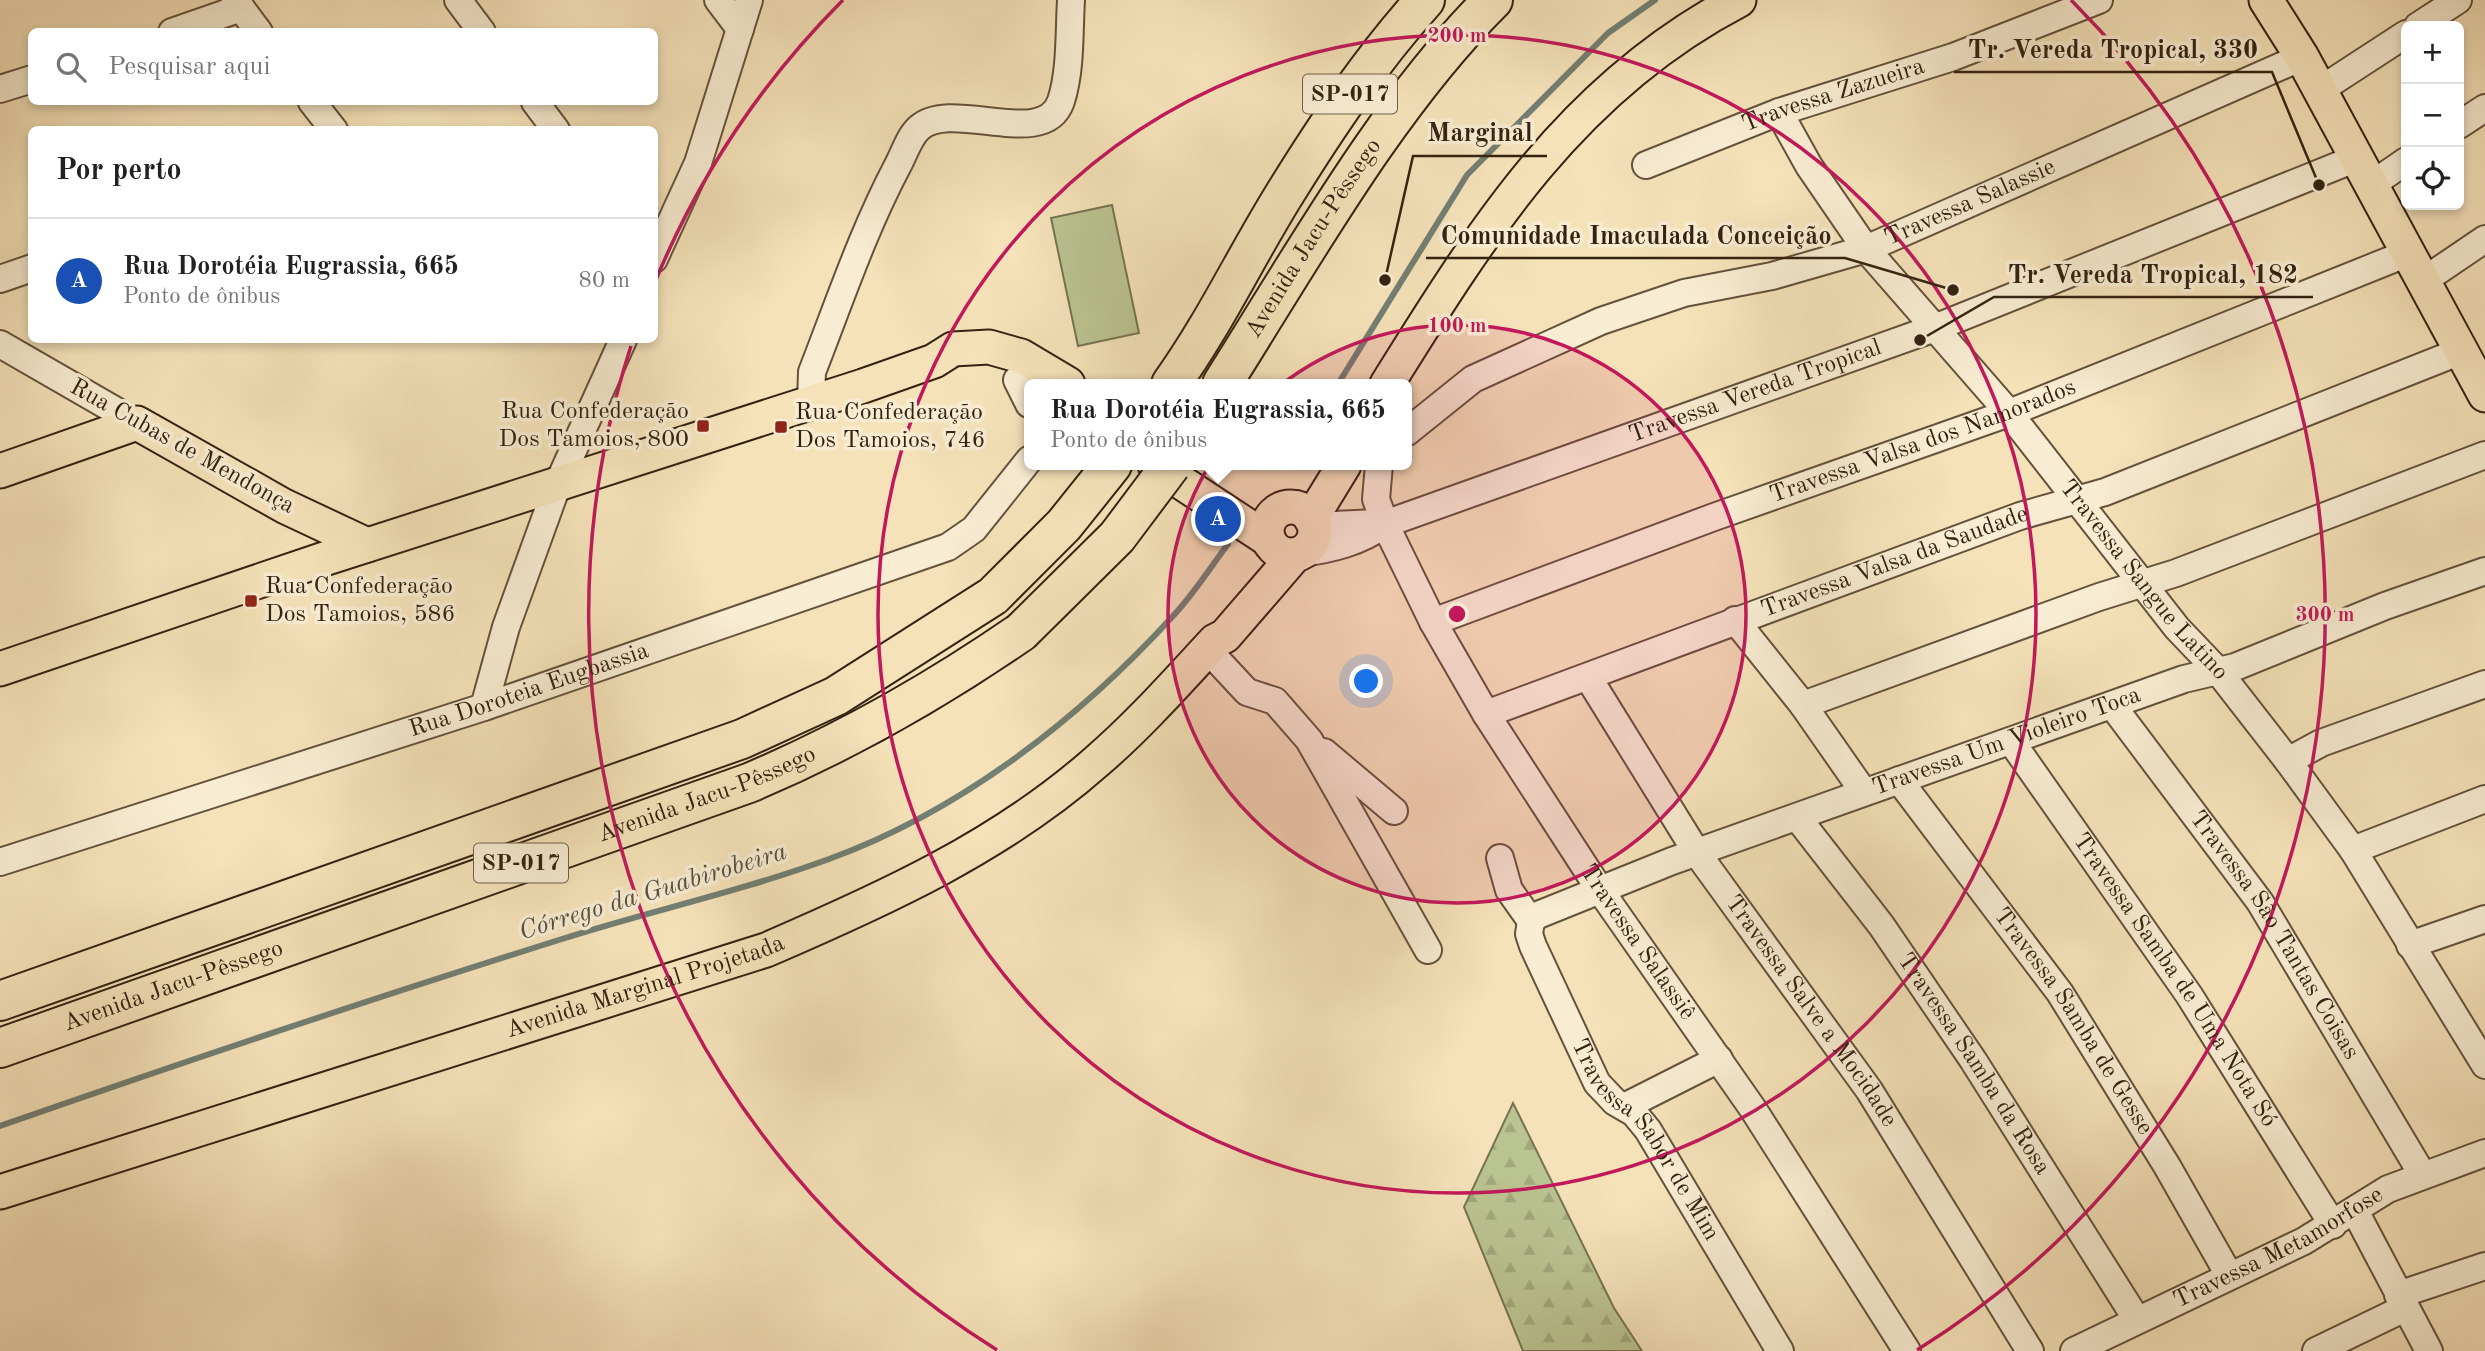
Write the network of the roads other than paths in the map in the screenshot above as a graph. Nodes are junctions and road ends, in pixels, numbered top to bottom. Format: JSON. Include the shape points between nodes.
{"nodes":[{"id":1,"x":458,"y":0,"type":"edge"},
{"id":2,"x":718,"y":0,"type":"edge"},
{"id":3,"x":749,"y":0,"type":"edge"},
{"id":4,"x":1071,"y":0,"type":"edge"},
{"id":5,"x":1425,"y":0,"type":"edge"},
{"id":6,"x":1493,"y":0,"type":"edge"},
{"id":7,"x":1739,"y":0,"type":"edge"},
{"id":8,"x":2099,"y":0,"type":"edge"},
{"id":9,"x":2266,"y":0,"type":"edge"},
{"id":10,"x":2458,"y":0,"type":"edge"},
{"id":11,"x":238,"y":4,"type":"edge"},
{"id":12,"x":2426,"y":21,"type":"edge"},
{"id":13,"x":181,"y":28,"type":"edge"},
{"id":14,"x":256,"y":28,"type":"edge"},
{"id":15,"x":479,"y":28,"type":"edge"},
{"id":16,"x":740,"y":29,"type":"junction"},
{"id":17,"x":2401,"y":37,"type":"edge"},
{"id":18,"x":2302,"y":57,"type":"junction"},
{"id":19,"x":28,"y":80,"type":"edge"},
{"id":20,"x":0,"y":89,"type":"edge"},
{"id":21,"x":2320,"y":90,"type":"junction"},
{"id":22,"x":314,"y":105,"type":"edge"},
{"id":23,"x":537,"y":105,"type":"edge"},
{"id":24,"x":2485,"y":107,"type":"edge"},
{"id":25,"x":1779,"y":112,"type":"junction"},
{"id":26,"x":2464,"y":122,"type":"edge"},
{"id":27,"x":331,"y":126,"type":"edge"},
{"id":28,"x":553,"y":126,"type":"edge"},
{"id":29,"x":2401,"y":162,"type":"edge"},
{"id":30,"x":1646,"y":165,"type":"dead end"},
{"id":31,"x":2364,"y":172,"type":"junction"},
{"id":32,"x":2485,"y":239,"type":"edge"},
{"id":33,"x":1866,"y":249,"type":"junction"},
{"id":34,"x":658,"y":251,"type":"edge"},
{"id":35,"x":2415,"y":267,"type":"junction"},
{"id":36,"x":28,"y":269,"type":"edge"},
{"id":37,"x":0,"y":279,"type":"edge"},
{"id":38,"x":1932,"y":329,"type":"junction"},
{"id":39,"x":622,"y":343,"type":"edge"},
{"id":40,"x":0,"y":344,"type":"edge"},
{"id":41,"x":934,"y":361,"type":"junction"},
{"id":42,"x":2476,"y":372,"type":"edge"},
{"id":43,"x":1060,"y":379,"type":"edge"},
{"id":44,"x":1175,"y":379,"type":"edge"},
{"id":45,"x":1225,"y":379,"type":"edge"},
{"id":46,"x":1390,"y":379,"type":"edge"},
{"id":47,"x":1024,"y":390,"type":"edge"},
{"id":48,"x":811,"y":402,"type":"junction"},
{"id":49,"x":2009,"y":413,"type":"junction"},
{"id":50,"x":137,"y":424,"type":"junction"},
{"id":51,"x":1412,"y":428,"type":"edge"},
{"id":52,"x":2485,"y":455,"type":"edge"},
{"id":53,"x":1024,"y":461,"type":"edge"},
{"id":54,"x":1108,"y":470,"type":"edge"},
{"id":55,"x":1165,"y":470,"type":"edge"},
{"id":56,"x":1167,"y":470,"type":"edge"},
{"id":57,"x":1198,"y":470,"type":"edge"},
{"id":58,"x":1323,"y":470,"type":"edge"},
{"id":59,"x":1340,"y":470,"type":"edge"},
{"id":60,"x":1379,"y":470,"type":"edge"},
{"id":61,"x":0,"y":471,"type":"edge"},
{"id":62,"x":558,"y":486,"type":"junction"},
{"id":63,"x":2078,"y":500,"type":"junction"},
{"id":64,"x":1385,"y":524,"type":"junction"},
{"id":65,"x":1291,"y":533,"type":"junction"},
{"id":66,"x":367,"y":545,"type":"junction"},
{"id":67,"x":2485,"y":571,"type":"edge"},
{"id":68,"x":2144,"y":584,"type":"junction"},
{"id":69,"x":1735,"y":620,"type":"junction"},
{"id":70,"x":1433,"y":622,"type":"junction"},
{"id":71,"x":1211,"y":645,"type":"junction"},
{"id":72,"x":0,"y":669,"type":"edge"},
{"id":73,"x":2218,"y":671,"type":"junction"},
{"id":74,"x":1588,"y":677,"type":"junction"},
{"id":75,"x":2485,"y":684,"type":"edge"},
{"id":76,"x":1803,"y":705,"type":"junction"},
{"id":77,"x":2112,"y":705,"type":"junction"},
{"id":78,"x":484,"y":706,"type":"junction"},
{"id":79,"x":1486,"y":714,"type":"junction"},
{"id":80,"x":1309,"y":740,"type":"junction"},
{"id":81,"x":2011,"y":741,"type":"junction"},
{"id":82,"x":2288,"y":761,"type":"junction"},
{"id":83,"x":1899,"y":780,"type":"junction"},
{"id":84,"x":1863,"y":791,"type":"junction"},
{"id":85,"x":2485,"y":799,"type":"edge"},
{"id":86,"x":1394,"y":811,"type":"dead end"},
{"id":87,"x":1797,"y":817,"type":"junction"},
{"id":88,"x":2353,"y":850,"type":"junction"},
{"id":89,"x":1697,"y":853,"type":"junction"},
{"id":90,"x":1500,"y":858,"type":"dead end"},
{"id":91,"x":0,"y":862,"type":"edge"},
{"id":92,"x":1600,"y":890,"type":"junction"},
{"id":93,"x":2485,"y":919,"type":"edge"},
{"id":94,"x":1531,"y":921,"type":"junction"},
{"id":95,"x":2410,"y":945,"type":"junction"},
{"id":96,"x":1428,"y":950,"type":"dead end"},
{"id":97,"x":91,"y":969,"type":"junction"},
{"id":98,"x":0,"y":980,"type":"edge"},
{"id":99,"x":0,"y":1001,"type":"edge"},
{"id":100,"x":0,"y":1048,"type":"edge"},
{"id":101,"x":2481,"y":1050,"type":"edge"},
{"id":102,"x":1719,"y":1059,"type":"junction"},
{"id":103,"x":1626,"y":1106,"type":"junction"},
{"id":104,"x":2485,"y":1153,"type":"edge"},
{"id":105,"x":2422,"y":1174,"type":"junction"},
{"id":106,"x":0,"y":1192,"type":"edge"},
{"id":107,"x":2344,"y":1218,"type":"junction"},
{"id":108,"x":2485,"y":1265,"type":"edge"},
{"id":109,"x":2230,"y":1275,"type":"junction"},
{"id":110,"x":2402,"y":1301,"type":"junction"},
{"id":111,"x":2137,"y":1320,"type":"junction"},
{"id":112,"x":2321,"y":1350,"type":"edge"},
{"id":113,"x":1780,"y":1351,"type":"edge"},
{"id":114,"x":1907,"y":1351,"type":"edge"},
{"id":115,"x":2030,"y":1351,"type":"edge"},
{"id":116,"x":2074,"y":1351,"type":"edge"},
{"id":117,"x":2429,"y":1351,"type":"edge"}],
"edges":[{"from":1,"to":15,"type":"street"},
{"from":2,"to":16,"type":"street"},
{"from":3,"to":16,"type":"street"},
{"from":4,"to":48,"type":"street","via":[[1065,84],[1056,112],[1045,120],[1016,123],[943,118],[919,128],[885,189],[812,372]]},
{"from":5,"to":44,"type":"highway","name":"Avenida Jacu-Pêssego","number":"SP-017","via":[[1369,65],[1284,195]]},
{"from":6,"to":45,"type":"highway","name":"Avenida Jacu-Pêssego","number":"SP-017","via":[[1410,96]]},
{"from":7,"to":46,"type":"main road","via":[[1664,46],[1566,131],[1517,186]]},
{"from":8,"to":25,"type":"street","name":"Travessa Zazueira","via":[[1954,57]]},
{"from":9,"to":18,"type":"main road"},
{"from":10,"to":12,"type":"street"},
{"from":11,"to":13,"type":"street"},
{"from":11,"to":14,"type":"street"},
{"from":16,"to":34,"type":"street","via":[[698,163]]},
{"from":17,"to":21,"type":"street"},
{"from":18,"to":21,"type":"main road"},
{"from":18,"to":33,"type":"street","name":"Travessa Salassie"},
{"from":19,"to":20,"type":"street"},
{"from":21,"to":31,"type":"main road"},
{"from":22,"to":27,"type":"street"},
{"from":23,"to":28,"type":"street"},
{"from":24,"to":26,"type":"street"},
{"from":25,"to":30,"type":"street","name":"Travessa Zazueira"},
{"from":25,"to":33,"type":"street","name":"Travessa Sangue Latino","via":[[1809,166]]},
{"from":29,"to":31,"type":"street","name":"Travessa Vereda Tropical"},
{"from":31,"to":35,"type":"main road"},
{"from":31,"to":38,"type":"street","name":"Travessa Vereda Tropical"},
{"from":32,"to":35,"type":"street","name":"Travessa Valsa dos Namorados"},
{"from":33,"to":38,"type":"street","name":"Travessa Sangue Latino"},
{"from":33,"to":51,"type":"street","name":"Travessa Salassie","via":[[1684,293],[1601,321],[1473,379]]},
{"from":35,"to":42,"type":"main road"},
{"from":35,"to":49,"type":"street","name":"Travessa Valsa dos Namorados"},
{"from":36,"to":37,"type":"street"},
{"from":38,"to":49,"type":"street","name":"Travessa Sangue Latino"},
{"from":38,"to":64,"type":"street","name":"Travessa Vereda Tropical"},
{"from":39,"to":62,"type":"street"},
{"from":40,"to":50,"type":"street","name":"Rua Cubas de Mendonça"},
{"from":41,"to":43,"type":"main road","via":[[953,349],[989,347],[1021,356]]},
{"from":41,"to":47,"type":"main road","via":[[975,365]]},
{"from":41,"to":48,"type":"main road"},
{"from":42,"to":63,"type":"street","name":"Travessa Valsa da Saudade"},
{"from":48,"to":62,"type":"main road"},
{"from":49,"to":63,"type":"street","name":"Travessa Sangue Latino"},
{"from":49,"to":70,"type":"street","name":"Travessa Valsa dos Namorados"},
{"from":50,"to":61,"type":"main road"},
{"from":50,"to":66,"type":"main road","name":"Rua Cubas de Mendonça","via":[[284,506]]},
{"from":52,"to":68,"type":"street"},
{"from":53,"to":78,"type":"street","name":"Rua Doroteia Eugbassia","via":[[974,529],[948,547]]},
{"from":54,"to":97,"type":"highway","name":"Avenida Jacu-Pêssego","number":"SP-017","via":[[1063,526],[993,596],[836,696],[742,739]]},
{"from":55,"to":65,"type":"main road"},
{"from":56,"to":100,"type":"highway","name":"Avenida Jacu-Pêssego","number":"SP-017","bridge":true,"via":[[1117,537],[1021,632],[917,701],[830,749],[749,783]]},
{"from":57,"to":65,"type":"main road"},
{"from":58,"to":65,"type":"main road","name":"Avenida Marginal Projetada"},
{"from":59,"to":65,"type":"main road","name":"Avenida Marginal Projetada"},
{"from":60,"to":64,"type":"street","via":[[1376,499]]},
{"from":62,"to":66,"type":"main road"},
{"from":62,"to":78,"type":"street","via":[[506,627]]},
{"from":63,"to":68,"type":"street","name":"Travessa Sangue Latino"},
{"from":63,"to":69,"type":"street","name":"Travessa Valsa da Saudade","via":[[2020,516]]},
{"from":64,"to":65,"type":"street","name":"Travessa Vereda Tropical","via":[[1339,547]]},
{"from":64,"to":70,"type":"street","name":"Travessa Salassiê"},
{"from":65,"to":71,"type":"main road","name":"Avenida Marginal Projetada","via":[[1225,636]]},
{"from":66,"to":72,"type":"main road"},
{"from":67,"to":73,"type":"street","name":"Travessa Um Violeiro Toca"},
{"from":68,"to":73,"type":"street","name":"Travessa Sangue Latino"},
{"from":68,"to":76,"type":"street"},
{"from":69,"to":74,"type":"street","name":"Travessa Valsa da Saudade"},
{"from":69,"to":76,"type":"street"},
{"from":70,"to":79,"type":"street","name":"Travessa Salassiê"},
{"from":71,"to":80,"type":"street","via":[[1247,692],[1275,701]]},
{"from":71,"to":106,"type":"main road","name":"Avenida Marginal Projetada","via":[[1095,763],[1035,810],[948,865],[877,902],[766,950]]},
{"from":73,"to":77,"type":"street","name":"Travessa Um Violeiro Toca","via":[[2184,678]]},
{"from":73,"to":82,"type":"street","name":"Travessa Sangue Latino"},
{"from":74,"to":79,"type":"street","name":"Travessa Valsa da Saudade"},
{"from":74,"to":89,"type":"street","name":"Travessa Salve a Mocidade"},
{"from":75,"to":82,"type":"street","via":[[2321,743]]},
{"from":76,"to":84,"type":"street"},
{"from":77,"to":81,"type":"street","name":"Travessa Um Violeiro Toca"},
{"from":77,"to":105,"type":"street","name":"Travessa São Tantas Coisas","via":[[2260,902]]},
{"from":78,"to":91,"type":"street","name":"Rua Doroteia Eugbassia"},
{"from":79,"to":92,"type":"street","name":"Travessa Salassiê"},
{"from":80,"to":86,"type":"street"},
{"from":80,"to":96,"type":"street"},
{"from":81,"to":83,"type":"street","name":"Travessa Um Violeiro Toca"},
{"from":81,"to":107,"type":"street","name":"Travessa Samba de Uma Nota Só"},
{"from":82,"to":88,"type":"street","name":"Travessa Sangue Latino"},
{"from":83,"to":84,"type":"street","name":"Travessa Um Violeiro Toca"},
{"from":83,"to":109,"type":"street","name":"Travessa Samba de Gesse","via":[[2060,993]]},
{"from":84,"to":87,"type":"street","name":"Travessa Um Violeiro Toca"},
{"from":85,"to":88,"type":"street"},
{"from":87,"to":89,"type":"street","name":"Travessa Um Violeiro Toca"},
{"from":87,"to":111,"type":"street","name":"Travessa Samba da Rosa","via":[[1881,925],[1973,1060]]},
{"from":88,"to":95,"type":"street","name":"Travessa Sangue Latino"},
{"from":89,"to":92,"type":"street","name":"Travessa Um Violeiro Toca"},
{"from":89,"to":115,"type":"street","name":"Travessa Salve a Mocidade","via":[[1869,1090]]},
{"from":90,"to":94,"type":"street","via":[[1509,890]]},
{"from":92,"to":94,"type":"street","name":"Travessa Um Violeiro Toca"},
{"from":92,"to":102,"type":"street","name":"Travessa Salassiê"},
{"from":93,"to":95,"type":"street"},
{"from":94,"to":103,"type":"street","name":"Travessa Sabor de Mim","via":[[1529,934],[1597,1083],[1615,1102]]},
{"from":95,"to":101,"type":"street","name":"Travessa Sangue Latino"},
{"from":97,"to":98,"type":"highway"},
{"from":97,"to":99,"type":"highway","name":"Avenida Jacu-Pêssego","number":"SP-017"},
{"from":102,"to":103,"type":"street"},
{"from":102,"to":114,"type":"street","name":"Travessa Salassiê"},
{"from":103,"to":113,"type":"street","name":"Travessa Sabor de Mim","via":[[1648,1130]]},
{"from":104,"to":105,"type":"street","name":"Travessa Metamorfose"},
{"from":105,"to":107,"type":"street","name":"Travessa Metamorfose","via":[[2388,1189]]},
{"from":107,"to":109,"type":"street","name":"Travessa Metamorfose"},
{"from":107,"to":110,"type":"street","name":"Travessa Samba de Uma Nota Só"},
{"from":108,"to":110,"type":"street"},
{"from":109,"to":111,"type":"street","name":"Travessa Metamorfose"},
{"from":110,"to":112,"type":"street"},
{"from":110,"to":117,"type":"street","name":"Travessa Samba de Uma Nota Só"},
{"from":111,"to":116,"type":"street","name":"Travessa Metamorfose"}]}
